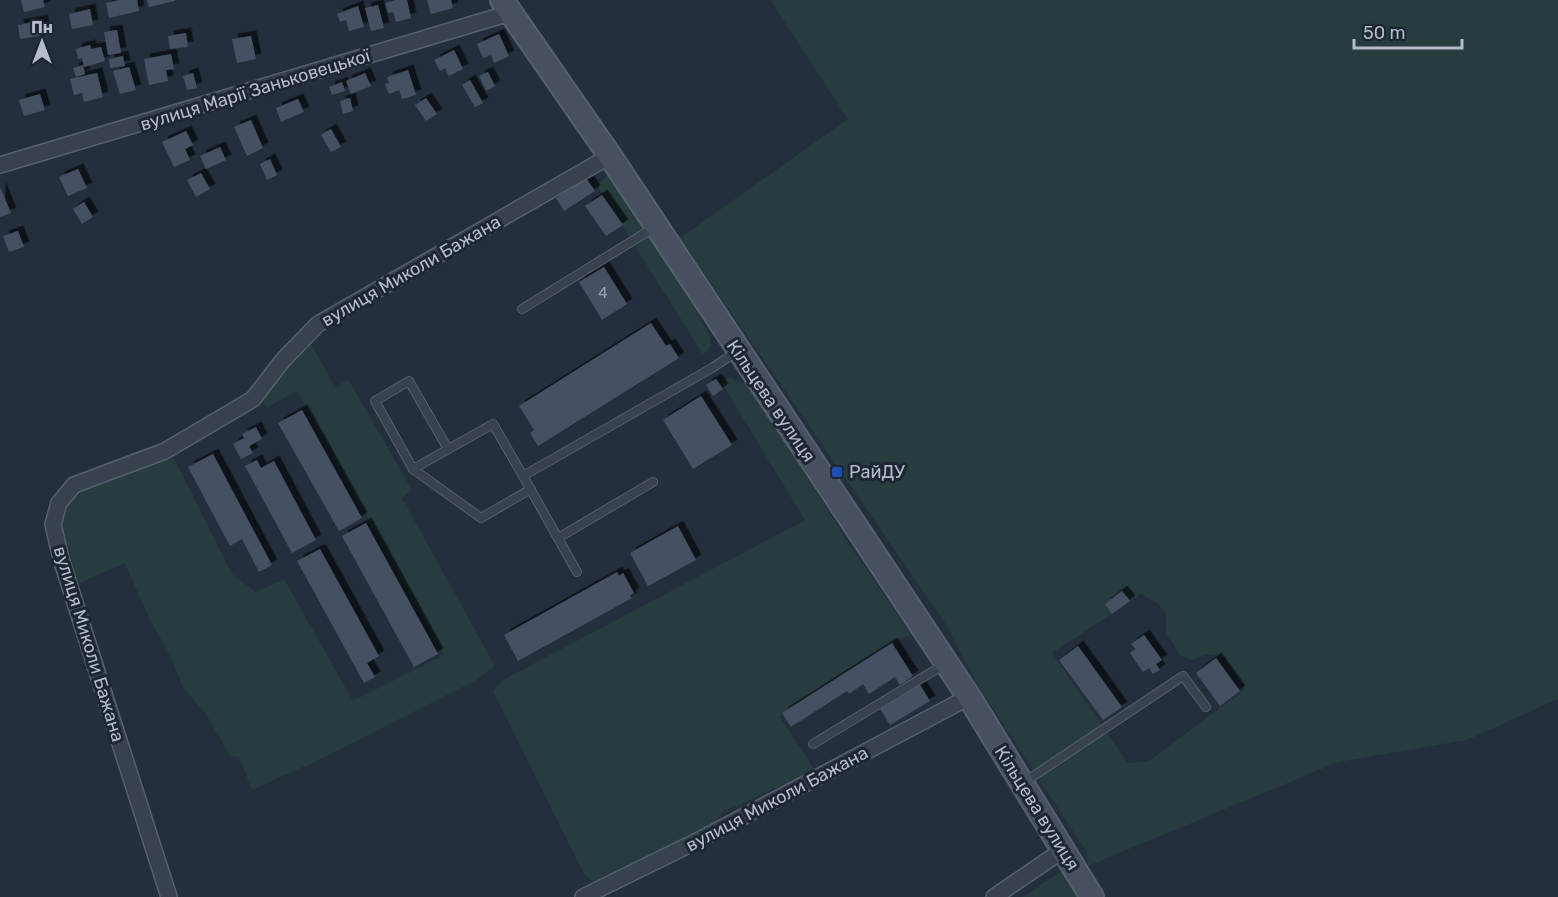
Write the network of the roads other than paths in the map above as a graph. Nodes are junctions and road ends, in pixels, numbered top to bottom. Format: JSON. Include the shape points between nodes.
{"nodes":[{"id":1,"x":506,"y":7,"type":"edge"},
{"id":2,"x":610,"y":156,"type":"junction"},
{"id":3,"x":0,"y":165,"type":"edge"},
{"id":4,"x":656,"y":227,"type":"junction"},
{"id":5,"x":522,"y":309,"type":"dead end"},
{"id":6,"x":738,"y":351,"type":"junction"},
{"id":7,"x":448,"y":449,"type":"junction"},
{"id":8,"x":413,"y":469,"type":"junction"},
{"id":9,"x":523,"y":476,"type":"junction"},
{"id":10,"x":653,"y":482,"type":"dead end"},
{"id":11,"x":531,"y":489,"type":"junction"},
{"id":12,"x":558,"y":538,"type":"junction"},
{"id":13,"x":577,"y":572,"type":"dead end"},
{"id":14,"x":946,"y":663,"type":"junction"},
{"id":15,"x":969,"y":697,"type":"junction"},
{"id":16,"x":1206,"y":707,"type":"dead end"},
{"id":17,"x":813,"y":744,"type":"dead end"},
{"id":18,"x":1022,"y":783,"type":"junction"},
{"id":19,"x":1063,"y":850,"type":"junction"},
{"id":20,"x":169,"y":897,"type":"edge"},
{"id":21,"x":583,"y":897,"type":"edge"},
{"id":22,"x":994,"y":897,"type":"edge"},
{"id":23,"x":1092,"y":897,"type":"edge"}],
"edges":[{"from":1,"to":2,"type":"street","name":"Кільцева вулиця"},
{"from":1,"to":3,"type":"street","name":"вулиця Марії Заньковецької"},
{"from":2,"to":4,"type":"street","name":"Кільцева вулиця"},
{"from":2,"to":20,"type":"street","name":"вулиця Миколи Бажана","via":[[318,324],[253,399],[165,450],[74,485],[59,503],[53,524],[61,559]]},
{"from":4,"to":5,"type":"lane"},
{"from":4,"to":6,"type":"street","name":"Кільцева вулиця"},
{"from":6,"to":9,"type":"lane"},
{"from":6,"to":14,"type":"street","name":"Кільцева вулиця"},
{"from":7,"to":8,"type":"lane"},
{"from":7,"to":8,"type":"lane","via":[[409,381],[375,401]]},
{"from":7,"to":9,"type":"lane","via":[[493,424]]},
{"from":8,"to":11,"type":"lane","via":[[481,518]]},
{"from":9,"to":11,"type":"lane"},
{"from":10,"to":12,"type":"lane"},
{"from":11,"to":12,"type":"lane"},
{"from":12,"to":13,"type":"lane"},
{"from":14,"to":15,"type":"street","name":"Кільцева вулиця"},
{"from":14,"to":17,"type":"lane"},
{"from":15,"to":18,"type":"street","name":"Кільцева вулиця"},
{"from":15,"to":21,"type":"street","name":"вулиця Миколи Бажана"},
{"from":16,"to":18,"type":"lane","via":[[1183,676]]},
{"from":18,"to":19,"type":"street","name":"Кільцева вулиця"},
{"from":19,"to":22,"type":"street"},
{"from":19,"to":23,"type":"street","name":"Кільцева вулиця"}]}
